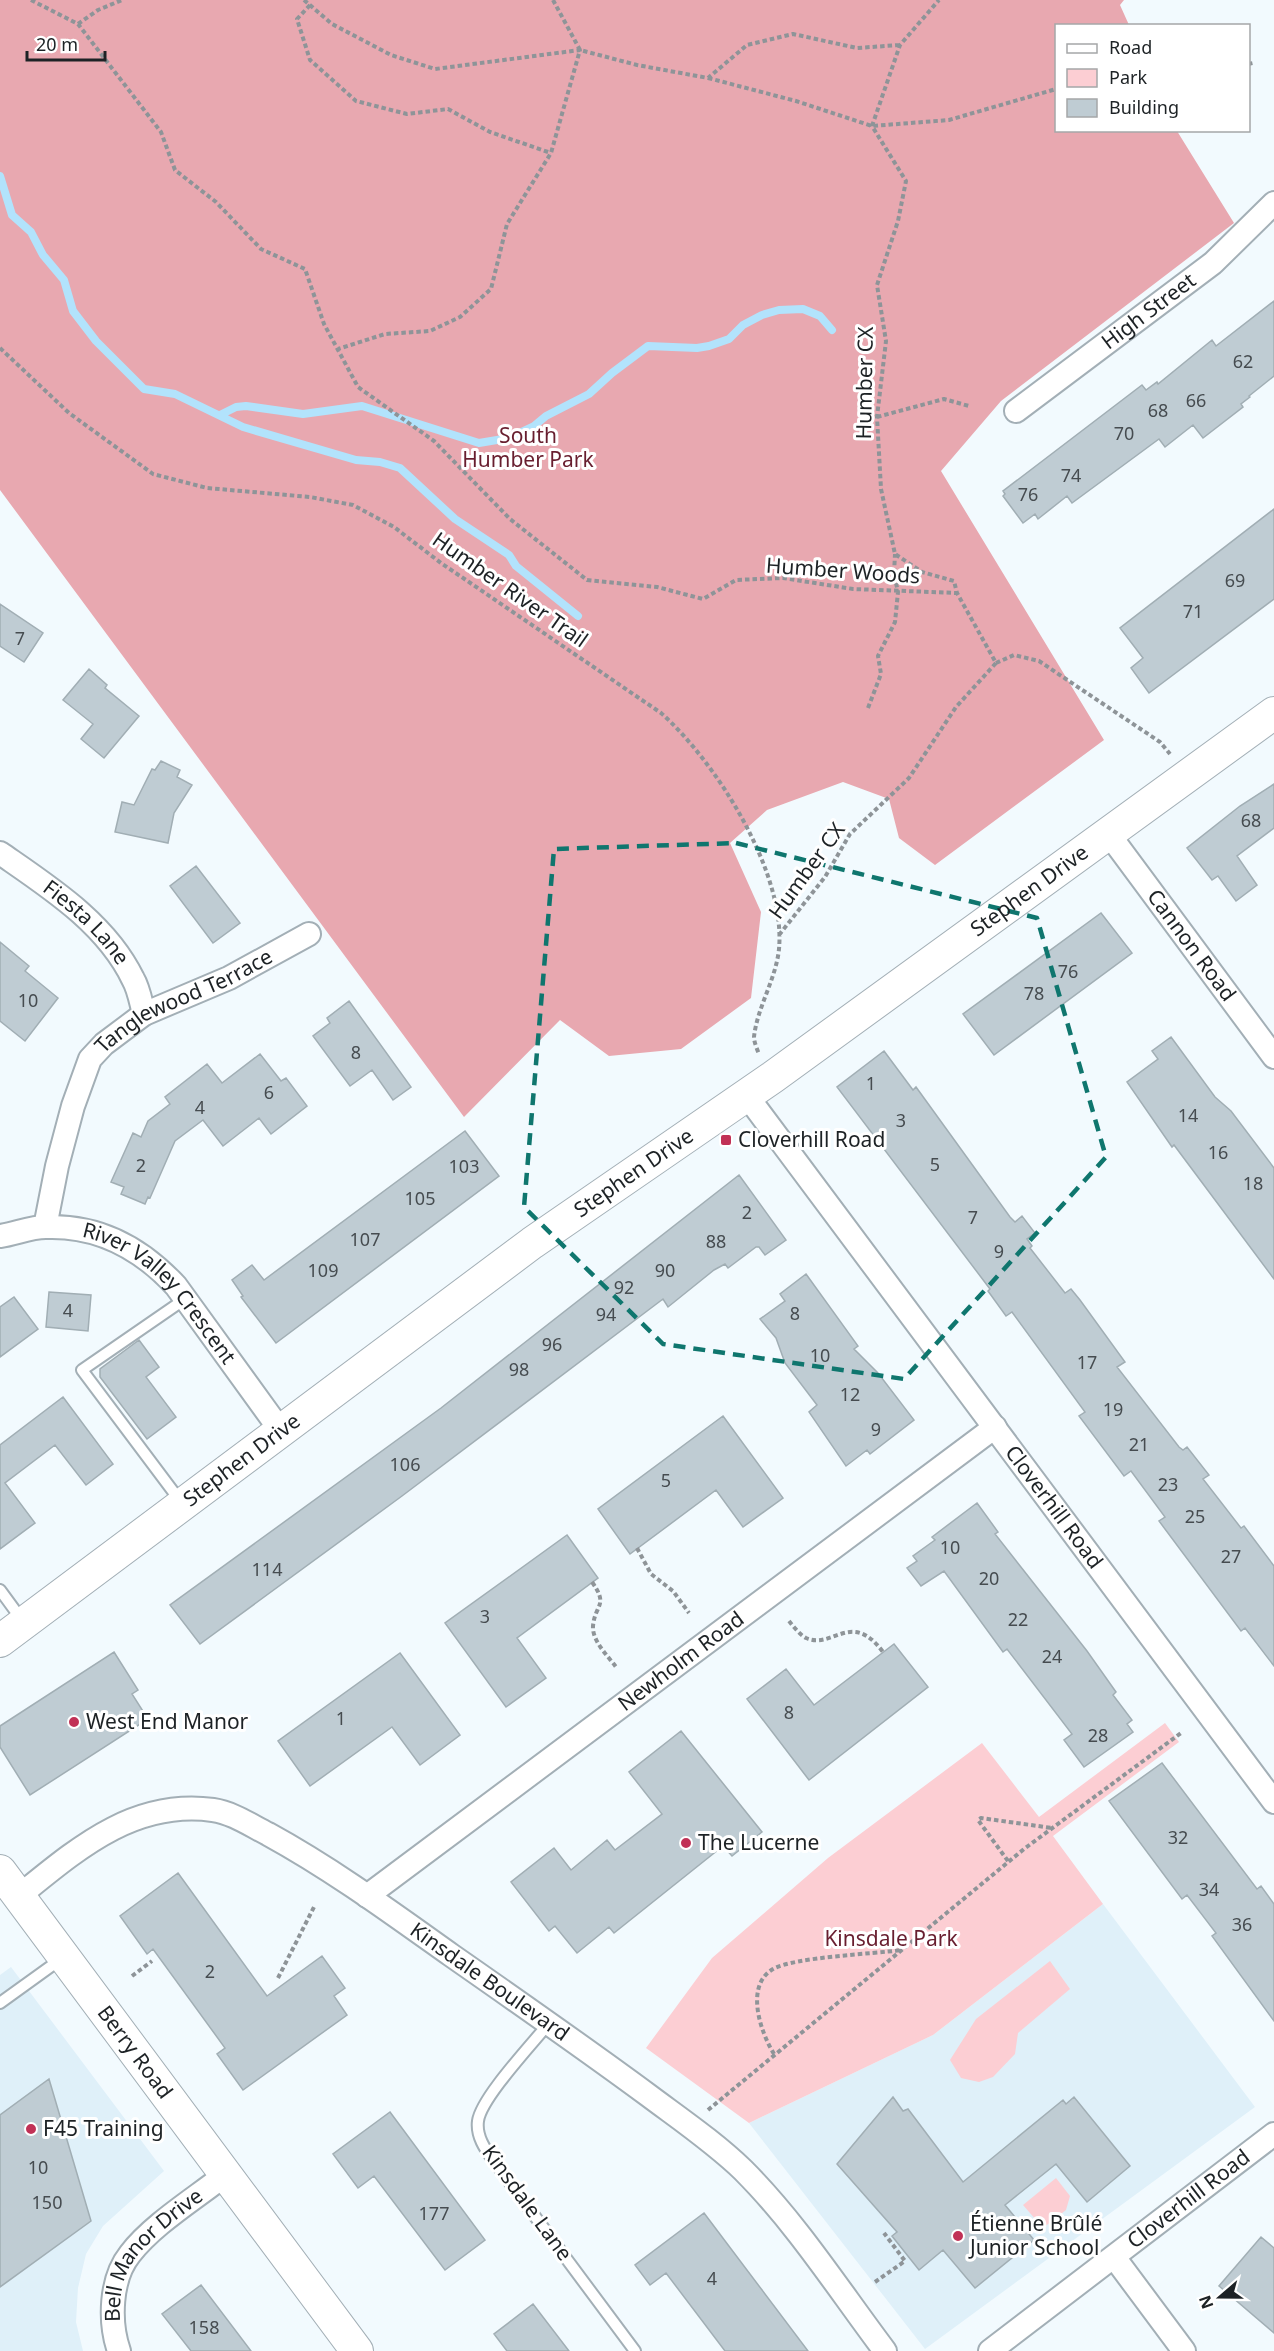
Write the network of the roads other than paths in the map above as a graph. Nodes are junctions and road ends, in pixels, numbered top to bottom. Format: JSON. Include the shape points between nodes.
{"nodes":[{"id":1,"x":1274,"y":204,"type":"edge"},
{"id":2,"x":1016,"y":411,"type":"dead end"},
{"id":3,"x":1274,"y":713,"type":"edge"},
{"id":4,"x":1108,"y":832,"type":"junction"},
{"id":5,"x":0,"y":853,"type":"edge"},
{"id":6,"x":309,"y":934,"type":"dead end"},
{"id":7,"x":144,"y":1014,"type":"junction"},
{"id":8,"x":1274,"y":1057,"type":"edge"},
{"id":9,"x":747,"y":1096,"type":"junction"},
{"id":10,"x":45,"y":1227,"type":"junction"},
{"id":11,"x":0,"y":1236,"type":"edge"},
{"id":12,"x":185,"y":1299,"type":"junction"},
{"id":13,"x":995,"y":1427,"type":"junction"},
{"id":14,"x":281,"y":1431,"type":"junction"},
{"id":15,"x":183,"y":1505,"type":"junction"},
{"id":16,"x":0,"y":1590,"type":"edge"},
{"id":17,"x":12,"y":1632,"type":"edge"},
{"id":18,"x":1274,"y":1802,"type":"edge"},
{"id":19,"x":0,"y":1871,"type":"edge"},
{"id":20,"x":19,"y":1896,"type":"junction"},
{"id":21,"x":367,"y":1896,"type":"junction"},
{"id":22,"x":64,"y":1957,"type":"junction"},
{"id":23,"x":0,"y":2003,"type":"edge"},
{"id":24,"x":549,"y":2023,"type":"junction"},
{"id":25,"x":1274,"y":2134,"type":"edge"},
{"id":26,"x":226,"y":2174,"type":"junction"},
{"id":27,"x":1114,"y":2257,"type":"junction"},
{"id":28,"x":119,"y":2351,"type":"edge"},
{"id":29,"x":357,"y":2351,"type":"edge"},
{"id":30,"x":635,"y":2351,"type":"edge"},
{"id":31,"x":885,"y":2351,"type":"edge"},
{"id":32,"x":990,"y":2351,"type":"edge"},
{"id":33,"x":1184,"y":2351,"type":"edge"}],
"edges":[{"from":1,"to":2,"type":"street","name":"High Street","via":[[1213,263]]},
{"from":3,"to":4,"type":"street","name":"Stephen Drive"},
{"from":4,"to":8,"type":"street","name":"Cannon Road"},
{"from":4,"to":9,"type":"street","name":"Stephen Drive"},
{"from":5,"to":7,"type":"street","name":"Fiesta Lane","via":[[93,924],[134,980]]},
{"from":6,"to":7,"type":"street","name":"Tanglewood Terrace","via":[[229,978]]},
{"from":7,"to":10,"type":"street","name":"Tanglewood Terrace","via":[[90,1059],[68,1125]]},
{"from":9,"to":13,"type":"street","name":"Cloverhill Road"},
{"from":9,"to":14,"type":"street","name":"Stephen Drive","via":[[532,1243]]},
{"from":10,"to":11,"type":"street","name":"River Valley Crescent"},
{"from":10,"to":12,"type":"street","name":"River Valley Crescent","via":[[94,1232],[117,1239],[157,1265]]},
{"from":12,"to":14,"type":"street","name":"River Valley Crescent"},
{"from":12,"to":15,"type":"lane","via":[[82,1370]]},
{"from":13,"to":18,"type":"street","name":"Cloverhill Road"},
{"from":13,"to":21,"type":"street","name":"Newholm Road"},
{"from":14,"to":15,"type":"street","name":"Stephen Drive"},
{"from":15,"to":17,"type":"street","name":"Stephen Drive"},
{"from":16,"to":17,"type":"lane"},
{"from":19,"to":20,"type":"street","name":"Berry Road"},
{"from":20,"to":21,"type":"street","name":"Kinsdale Boulevard","via":[[111,1828],[180,1809],[232,1815],[285,1843]]},
{"from":20,"to":22,"type":"street","name":"Berry Road"},
{"from":21,"to":24,"type":"street","name":"Kinsdale Boulevard"},
{"from":22,"to":23,"type":"lane"},
{"from":22,"to":26,"type":"street","name":"Berry Road"},
{"from":24,"to":30,"type":"lane","name":"Kinsdale Lane","via":[[486,2102],[478,2123],[480,2136],[493,2160]]},
{"from":24,"to":31,"type":"street","name":"Kinsdale Boulevard","via":[[741,2168],[768,2196]]},
{"from":25,"to":27,"type":"street","name":"Cloverhill Road"},
{"from":26,"to":28,"type":"street","name":"Bell Manor Drive","via":[[129,2254],[118,2277],[112,2306]]},
{"from":26,"to":29,"type":"street","name":"Berry Road"},
{"from":27,"to":32,"type":"street","name":"Cloverhill Road"},
{"from":27,"to":33,"type":"street"}]}
